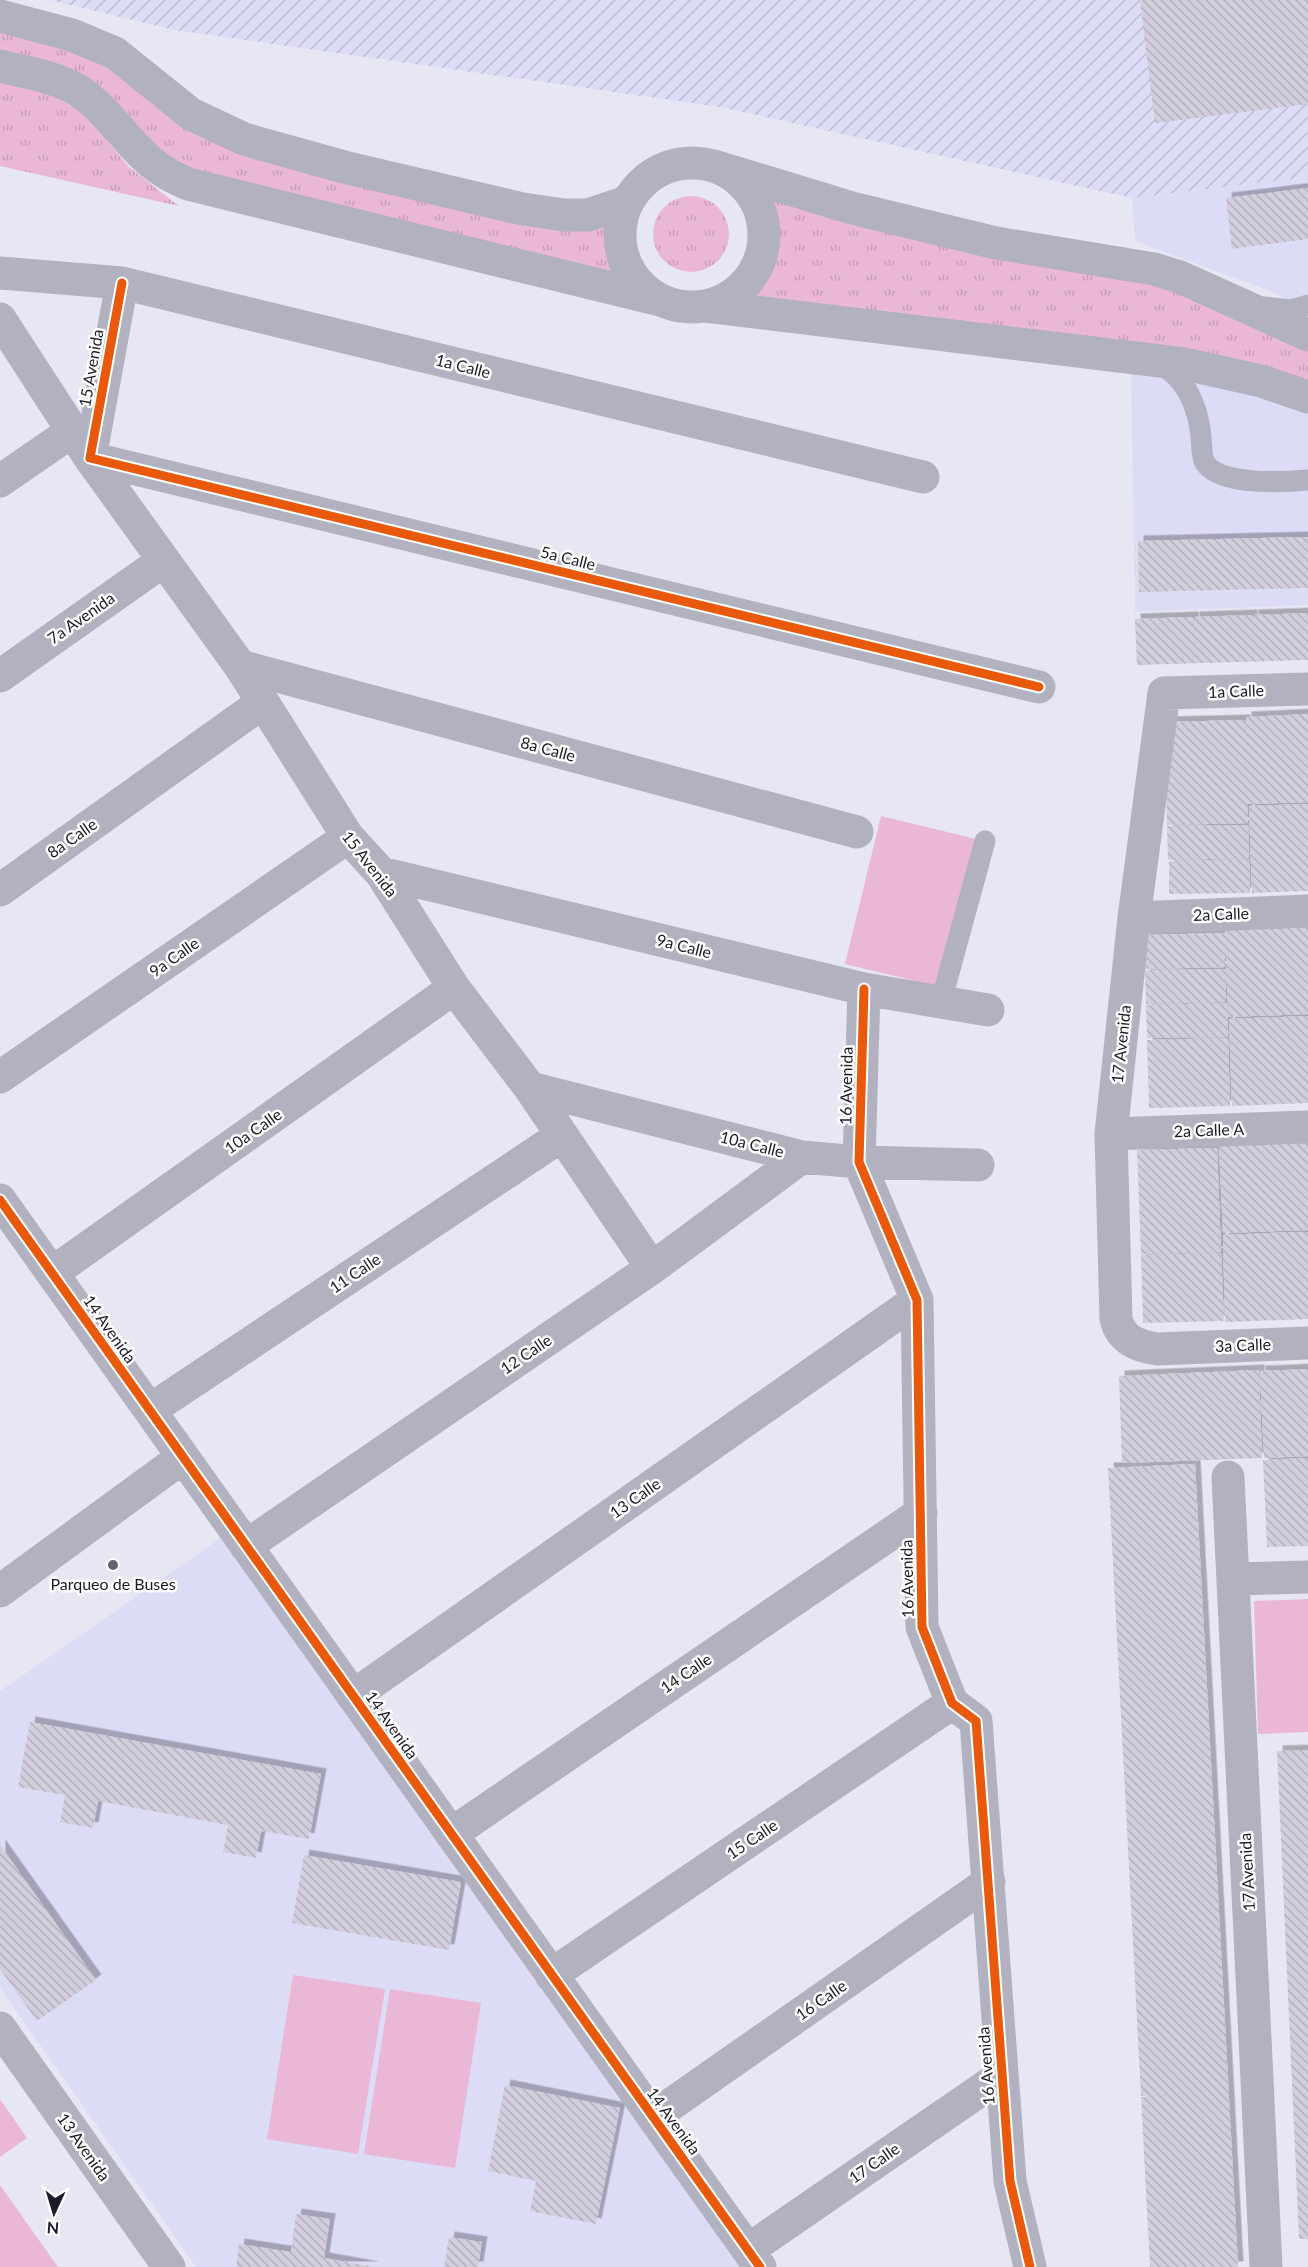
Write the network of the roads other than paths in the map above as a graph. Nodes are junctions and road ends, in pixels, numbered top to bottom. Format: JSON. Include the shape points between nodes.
{"nodes":[{"id":1,"x":0,"y":16,"type":"edge"},
{"id":2,"x":0,"y":66,"type":"edge"},
{"id":3,"x":714,"y":166,"type":"junction"},
{"id":4,"x":631,"y":197,"type":"junction"},
{"id":5,"x":0,"y":273,"type":"edge"},
{"id":6,"x":122,"y":283,"type":"junction"},
{"id":7,"x":660,"y":300,"type":"junction"},
{"id":8,"x":1241,"y":304,"type":"junction"},
{"id":9,"x":1308,"y":305,"type":"edge"},
{"id":10,"x":706,"y":306,"type":"junction"},
{"id":11,"x":0,"y":319,"type":"edge"},
{"id":12,"x":1308,"y":335,"type":"edge"},
{"id":13,"x":1147,"y":359,"type":"junction"},
{"id":14,"x":1308,"y":397,"type":"edge"},
{"id":15,"x":71,"y":432,"type":"junction"},
{"id":16,"x":90,"y":458,"type":"junction"},
{"id":17,"x":923,"y":477,"type":"dead end"},
{"id":18,"x":1308,"y":480,"type":"edge"},
{"id":19,"x":0,"y":481,"type":"edge"},
{"id":20,"x":163,"y":561,"type":"junction"},
{"id":21,"x":240,"y":666,"type":"junction"},
{"id":22,"x":0,"y":676,"type":"edge"},
{"id":23,"x":1039,"y":687,"type":"dead end"},
{"id":24,"x":1308,"y":689,"type":"edge"},
{"id":25,"x":1164,"y":693,"type":"joint"},
{"id":26,"x":262,"y":704,"type":"junction"},
{"id":27,"x":856,"y":832,"type":"dead end"},
{"id":28,"x":348,"y":837,"type":"junction"},
{"id":29,"x":985,"y":841,"type":"dead end"},
{"id":30,"x":381,"y":873,"type":"junction"},
{"id":31,"x":0,"y":890,"type":"edge"},
{"id":32,"x":1308,"y":911,"type":"edge"},
{"id":33,"x":1134,"y":918,"type":"junction"},
{"id":34,"x":454,"y":988,"type":"junction"},
{"id":35,"x":864,"y":989,"type":"junction"},
{"id":36,"x":941,"y":1002,"type":"junction"},
{"id":37,"x":988,"y":1010,"type":"dead end"},
{"id":38,"x":0,"y":1077,"type":"edge"},
{"id":39,"x":530,"y":1088,"type":"junction"},
{"id":40,"x":1308,"y":1127,"type":"edge"},
{"id":41,"x":1111,"y":1134,"type":"junction"},
{"id":42,"x":561,"y":1136,"type":"junction"},
{"id":43,"x":802,"y":1157,"type":"junction"},
{"id":44,"x":860,"y":1162,"type":"junction"},
{"id":45,"x":978,"y":1165,"type":"dead end"},
{"id":46,"x":0,"y":1200,"type":"edge"},
{"id":47,"x":652,"y":1268,"type":"junction"},
{"id":48,"x":52,"y":1273,"type":"junction"},
{"id":49,"x":917,"y":1300,"type":"junction"},
{"id":50,"x":1308,"y":1343,"type":"edge"},
{"id":51,"x":1178,"y":1348,"type":"joint"},
{"id":52,"x":150,"y":1410,"type":"junction"},
{"id":53,"x":183,"y":1457,"type":"junction"},
{"id":54,"x":1228,"y":1477,"type":"dead end"},
{"id":55,"x":921,"y":1513,"type":"junction"},
{"id":56,"x":246,"y":1546,"type":"junction"},
{"id":57,"x":1308,"y":1577,"type":"edge"},
{"id":58,"x":1234,"y":1579,"type":"junction"},
{"id":59,"x":0,"y":1591,"type":"edge"},
{"id":60,"x":353,"y":1696,"type":"junction"},
{"id":61,"x":952,"y":1703,"type":"junction"},
{"id":62,"x":451,"y":1834,"type":"junction"},
{"id":63,"x":989,"y":1882,"type":"junction"},
{"id":64,"x":551,"y":1975,"type":"junction"},
{"id":65,"x":0,"y":2028,"type":"edge"},
{"id":66,"x":1001,"y":2076,"type":"junction"},
{"id":67,"x":653,"y":2117,"type":"junction"},
{"id":68,"x":754,"y":2258,"type":"edge"},
{"id":69,"x":169,"y":2267,"type":"edge"},
{"id":70,"x":1030,"y":2267,"type":"edge"},
{"id":71,"x":1266,"y":2267,"type":"edge"}],
"edges":[{"from":1,"to":4,"type":"street","via":[[72,35],[116,53],[191,114],[244,139],[523,209],[588,215]]},
{"from":2,"to":7,"type":"street","via":[[78,90],[98,105],[146,158],[188,184]]},
{"from":3,"to":4,"type":"street","via":[[668,168],[646,179]]},
{"from":3,"to":8,"type":"street","via":[[852,208],[986,241],[1154,269]]},
{"from":3,"to":10,"type":"street","via":[[736,178],[752,195],[762,216],[764,239],[760,262],[747,282],[729,297]]},
{"from":4,"to":7,"type":"street","via":[[621,219],[620,243],[626,266],[640,285]]},
{"from":5,"to":6,"type":"street","name":"1a Calle"},
{"from":6,"to":16,"type":"street","name":"15 Avenida"},
{"from":6,"to":17,"type":"street","name":"1a Calle"},
{"from":7,"to":10,"type":"street","via":[[683,307]]},
{"from":8,"to":9,"type":"lane","via":[[1291,310]]},
{"from":8,"to":12,"type":"street"},
{"from":10,"to":13,"type":"street"},
{"from":11,"to":15,"type":"street","name":"15 Avenida"},
{"from":13,"to":14,"type":"street","via":[[1227,372]]},
{"from":13,"to":18,"type":"lane","via":[[1172,370],[1184,382],[1200,425],[1204,462],[1211,469],[1239,479]]},
{"from":15,"to":16,"type":"street","name":"15 Avenida"},
{"from":15,"to":19,"type":"street"},
{"from":16,"to":20,"type":"street","name":"15 Avenida"},
{"from":16,"to":23,"type":"street","name":"5a Calle"},
{"from":20,"to":21,"type":"street","name":"15 Avenida"},
{"from":20,"to":22,"type":"street","name":"7a Avenida"},
{"from":21,"to":26,"type":"street","name":"15 Avenida"},
{"from":21,"to":27,"type":"street","name":"8a Calle"},
{"from":24,"to":25,"type":"street","name":"1a Calle"},
{"from":25,"to":33,"type":"street","name":"17 Avenida"},
{"from":26,"to":28,"type":"street","name":"15 Avenida"},
{"from":26,"to":31,"type":"street","name":"8a Calle"},
{"from":28,"to":30,"type":"street","name":"15 Avenida"},
{"from":28,"to":38,"type":"street","name":"9a Calle"},
{"from":29,"to":36,"type":"lane"},
{"from":30,"to":34,"type":"street","name":"15 Avenida"},
{"from":30,"to":35,"type":"street","name":"9a Calle"},
{"from":32,"to":33,"type":"street","name":"2a Calle"},
{"from":33,"to":41,"type":"street","name":"17 Avenida"},
{"from":34,"to":39,"type":"street","name":"15 Avenida"},
{"from":34,"to":48,"type":"street","name":"10a Calle"},
{"from":35,"to":36,"type":"street","name":"9a Calle"},
{"from":35,"to":44,"type":"street","name":"16 Avenida"},
{"from":36,"to":37,"type":"street","name":"9a Calle"},
{"from":39,"to":42,"type":"street","name":"15 Avenida"},
{"from":39,"to":43,"type":"street","name":"10a Calle"},
{"from":40,"to":41,"type":"street","name":"2a Calle A"},
{"from":41,"to":51,"type":"street","name":"17 Avenida","via":[[1118,1326],[1126,1338],[1140,1346]]},
{"from":42,"to":47,"type":"street","name":"15 Avenida"},
{"from":42,"to":52,"type":"street","name":"11 Calle"},
{"from":43,"to":44,"type":"street","name":"10a Calle"},
{"from":43,"to":47,"type":"street","name":"12 Calle"},
{"from":44,"to":45,"type":"street","name":"10a Calle"},
{"from":44,"to":49,"type":"street","name":"16 Avenida"},
{"from":46,"to":48,"type":"street","name":"14 Avenida"},
{"from":47,"to":56,"type":"street","name":"12 Calle"},
{"from":48,"to":52,"type":"street","name":"14 Avenida"},
{"from":49,"to":55,"type":"street","name":"16 Avenida"},
{"from":49,"to":60,"type":"street","name":"13 Calle"},
{"from":50,"to":51,"type":"street","name":"3a Calle"},
{"from":52,"to":53,"type":"street","name":"14 Avenida"},
{"from":53,"to":56,"type":"street","name":"14 Avenida"},
{"from":53,"to":59,"type":"street"},
{"from":54,"to":58,"type":"street","name":"17 Avenida"},
{"from":55,"to":61,"type":"street","name":"16 Avenida","via":[[922,1627]]},
{"from":55,"to":62,"type":"street","name":"14 Calle"},
{"from":56,"to":60,"type":"street","name":"14 Avenida"},
{"from":57,"to":58,"type":"street"},
{"from":58,"to":71,"type":"street","name":"17 Avenida"},
{"from":60,"to":62,"type":"street","name":"14 Avenida"},
{"from":61,"to":63,"type":"street","name":"16 Avenida","via":[[976,1721]]},
{"from":61,"to":64,"type":"street","name":"15 Calle"},
{"from":62,"to":64,"type":"street","name":"14 Avenida"},
{"from":63,"to":66,"type":"street","name":"16 Avenida"},
{"from":63,"to":67,"type":"street","name":"16 Calle"},
{"from":64,"to":67,"type":"street","name":"14 Avenida"},
{"from":65,"to":69,"type":"street","name":"13 Avenida"},
{"from":66,"to":68,"type":"street","name":"17 Calle"},
{"from":66,"to":70,"type":"street","name":"16 Avenida","via":[[1010,2181]]},
{"from":67,"to":68,"type":"street","name":"14 Avenida"}]}
